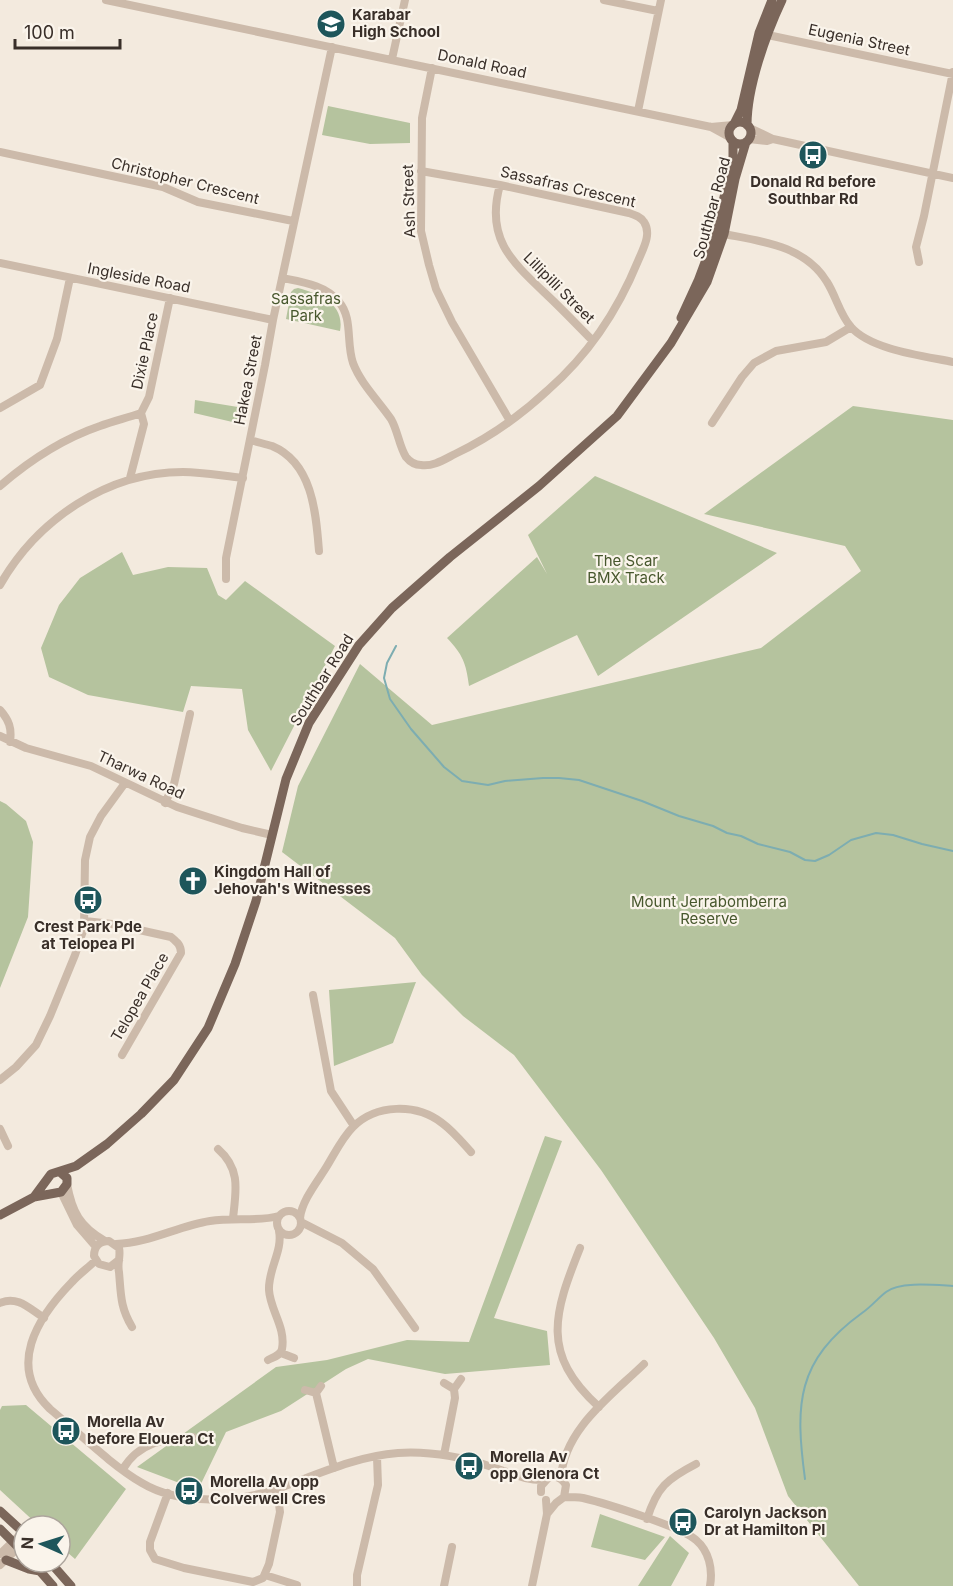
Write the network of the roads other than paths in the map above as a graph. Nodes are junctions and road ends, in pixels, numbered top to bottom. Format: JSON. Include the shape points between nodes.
{"nodes":[{"id":1,"x":110,"y":0,"type":"edge"},
{"id":2,"x":405,"y":0,"type":"edge"},
{"id":3,"x":604,"y":0,"type":"edge"},
{"id":4,"x":661,"y":0,"type":"edge"},
{"id":5,"x":772,"y":0,"type":"edge"},
{"id":6,"x":782,"y":0,"type":"edge"},
{"id":7,"x":658,"y":11,"type":"junction"},
{"id":8,"x":763,"y":34,"type":"junction"},
{"id":9,"x":332,"y":47,"type":"junction"},
{"id":10,"x":392,"y":59,"type":"junction"},
{"id":11,"x":432,"y":68,"type":"junction"},
{"id":12,"x":953,"y":73,"type":"edge"},
{"id":13,"x":638,"y":111,"type":"junction"},
{"id":14,"x":734,"y":125,"type":"junction"},
{"id":15,"x":711,"y":127,"type":"junction"},
{"id":16,"x":749,"y":127,"type":"junction"},
{"id":17,"x":772,"y":139,"type":"junction"},
{"id":18,"x":732,"y":140,"type":"junction"},
{"id":19,"x":747,"y":141,"type":"junction"},
{"id":20,"x":0,"y":152,"type":"edge"},
{"id":21,"x":421,"y":171,"type":"junction"},
{"id":22,"x":932,"y":174,"type":"junction"},
{"id":23,"x":953,"y":178,"type":"edge"},
{"id":24,"x":500,"y":185,"type":"junction"},
{"id":25,"x":293,"y":221,"type":"junction"},
{"id":26,"x":720,"y":233,"type":"junction"},
{"id":27,"x":919,"y":262,"type":"dead end"},
{"id":28,"x":0,"y":263,"type":"edge"},
{"id":29,"x":70,"y":278,"type":"junction"},
{"id":30,"x":282,"y":278,"type":"junction"},
{"id":31,"x":170,"y":297,"type":"junction"},
{"id":32,"x":273,"y":320,"type":"junction"},
{"id":33,"x":851,"y":327,"type":"junction"},
{"id":34,"x":593,"y":341,"type":"junction"},
{"id":35,"x":953,"y":362,"type":"edge"},
{"id":36,"x":0,"y":408,"type":"edge"},
{"id":37,"x":141,"y":413,"type":"junction"},
{"id":38,"x":510,"y":421,"type":"junction"},
{"id":39,"x":712,"y":423,"type":"dead end"},
{"id":40,"x":250,"y":440,"type":"junction"},
{"id":41,"x":130,"y":478,"type":"junction"},
{"id":42,"x":243,"y":478,"type":"junction"},
{"id":43,"x":0,"y":486,"type":"edge"},
{"id":44,"x":319,"y":551,"type":"dead end"},
{"id":45,"x":226,"y":579,"type":"dead end"},
{"id":46,"x":0,"y":585,"type":"edge"},
{"id":47,"x":0,"y":710,"type":"edge"},
{"id":48,"x":190,"y":714,"type":"dead end"},
{"id":49,"x":0,"y":736,"type":"edge"},
{"id":50,"x":10,"y":742,"type":"junction"},
{"id":51,"x":125,"y":783,"type":"junction"},
{"id":52,"x":165,"y":803,"type":"junction"},
{"id":53,"x":272,"y":835,"type":"junction"},
{"id":54,"x":85,"y":921,"type":"junction"},
{"id":55,"x":313,"y":995,"type":"dead end"},
{"id":56,"x":122,"y":1055,"type":"dead end"},
{"id":57,"x":0,"y":1080,"type":"edge"},
{"id":58,"x":354,"y":1126,"type":"junction"},
{"id":59,"x":0,"y":1129,"type":"edge"},
{"id":60,"x":8,"y":1146,"type":"dead end"},
{"id":61,"x":218,"y":1149,"type":"dead end"},
{"id":62,"x":471,"y":1152,"type":"dead end"},
{"id":63,"x":47,"y":1182,"type":"junction"},
{"id":64,"x":62,"y":1184,"type":"junction"},
{"id":65,"x":34,"y":1197,"type":"junction"},
{"id":66,"x":308,"y":1198,"type":"junction"},
{"id":67,"x":283,"y":1213,"type":"junction"},
{"id":68,"x":0,"y":1215,"type":"edge"},
{"id":69,"x":233,"y":1218,"type":"junction"},
{"id":70,"x":256,"y":1219,"type":"junction"},
{"id":71,"x":301,"y":1220,"type":"junction"},
{"id":72,"x":278,"y":1229,"type":"junction"},
{"id":73,"x":318,"y":1232,"type":"junction"},
{"id":74,"x":293,"y":1235,"type":"junction"},
{"id":75,"x":105,"y":1241,"type":"junction"},
{"id":76,"x":96,"y":1247,"type":"junction"},
{"id":77,"x":580,"y":1248,"type":"dead end"},
{"id":78,"x":278,"y":1251,"type":"junction"},
{"id":79,"x":118,"y":1259,"type":"junction"},
{"id":80,"x":98,"y":1262,"type":"junction"},
{"id":81,"x":0,"y":1303,"type":"edge"},
{"id":82,"x":44,"y":1318,"type":"junction"},
{"id":83,"x":132,"y":1327,"type":"dead end"},
{"id":84,"x":415,"y":1328,"type":"dead end"},
{"id":85,"x":281,"y":1353,"type":"junction"},
{"id":86,"x":294,"y":1358,"type":"dead end"},
{"id":87,"x":268,"y":1360,"type":"dead end"},
{"id":88,"x":644,"y":1364,"type":"dead end"},
{"id":89,"x":461,"y":1379,"type":"dead end"},
{"id":90,"x":444,"y":1383,"type":"dead end"},
{"id":91,"x":454,"y":1389,"type":"junction"},
{"id":92,"x":306,"y":1390,"type":"dead end"},
{"id":93,"x":598,"y":1407,"type":"junction"},
{"id":94,"x":193,"y":1437,"type":"dead end"},
{"id":95,"x":444,"y":1455,"type":"junction"},
{"id":96,"x":377,"y":1457,"type":"junction"},
{"id":97,"x":562,"y":1462,"type":"junction"},
{"id":98,"x":696,"y":1464,"type":"dead end"},
{"id":99,"x":334,"y":1468,"type":"junction"},
{"id":100,"x":123,"y":1469,"type":"junction"},
{"id":101,"x":548,"y":1478,"type":"junction"},
{"id":102,"x":561,"y":1479,"type":"junction"},
{"id":103,"x":529,"y":1480,"type":"junction"},
{"id":104,"x":567,"y":1488,"type":"junction"},
{"id":105,"x":277,"y":1489,"type":"junction"},
{"id":106,"x":541,"y":1492,"type":"junction"},
{"id":107,"x":168,"y":1493,"type":"junction"},
{"id":108,"x":564,"y":1497,"type":"junction"},
{"id":109,"x":582,"y":1498,"type":"junction"},
{"id":110,"x":546,"y":1500,"type":"junction"},
{"id":111,"x":556,"y":1503,"type":"junction"},
{"id":112,"x":0,"y":1511,"type":"edge"},
{"id":113,"x":547,"y":1514,"type":"junction"},
{"id":114,"x":647,"y":1519,"type":"junction"},
{"id":115,"x":12,"y":1529,"type":"edge"},
{"id":116,"x":452,"y":1547,"type":"dead end"},
{"id":117,"x":43,"y":1574,"type":"edge"},
{"id":118,"x":60,"y":1574,"type":"edge"},
{"id":119,"x":265,"y":1575,"type":"junction"},
{"id":120,"x":297,"y":1585,"type":"edge"},
{"id":121,"x":53,"y":1586,"type":"edge"},
{"id":122,"x":71,"y":1586,"type":"edge"},
{"id":123,"x":357,"y":1586,"type":"edge"},
{"id":124,"x":444,"y":1586,"type":"edge"},
{"id":125,"x":532,"y":1586,"type":"edge"},
{"id":126,"x":710,"y":1586,"type":"edge"}],
"edges":[{"from":1,"to":9,"type":"street","name":"Donald Road"},
{"from":2,"to":10,"type":"street"},
{"from":3,"to":7,"type":"street"},
{"from":4,"to":7,"type":"street"},
{"from":5,"to":8,"type":"main road"},
{"from":6,"to":8,"type":"main road"},
{"from":7,"to":13,"type":"street"},
{"from":8,"to":12,"type":"street","name":"Eugenia Street"},
{"from":8,"to":14,"type":"main road"},
{"from":8,"to":16,"type":"main road","via":[[750,100]]},
{"from":9,"to":10,"type":"street","name":"Donald Road"},
{"from":9,"to":25,"type":"street","name":"Hakea Street"},
{"from":10,"to":11,"type":"street","name":"Donald Road"},
{"from":11,"to":13,"type":"street","name":"Donald Road"},
{"from":11,"to":21,"type":"street","name":"Ash Street","via":[[422,118]]},
{"from":12,"to":22,"type":"street"},
{"from":13,"to":15,"type":"street","name":"Donald Road"},
{"from":14,"to":15,"type":"street","name":"Donald Road"},
{"from":14,"to":16,"type":"main road","via":[[741,122]]},
{"from":14,"to":18,"type":"main road","via":[[730,132]]},
{"from":15,"to":18,"type":"street","name":"Donald Road"},
{"from":16,"to":17,"type":"street"},
{"from":16,"to":19,"type":"main road"},
{"from":17,"to":19,"type":"street"},
{"from":17,"to":22,"type":"street"},
{"from":18,"to":19,"type":"main road","via":[[739,144]]},
{"from":18,"to":26,"type":"main road","name":"Southbar Road","via":[[733,157]]},
{"from":19,"to":26,"type":"main road","name":"Southbar Road"},
{"from":20,"to":25,"type":"street","name":"Christopher Crescent","via":[[163,187],[198,202]]},
{"from":21,"to":24,"type":"street","name":"Sassafras Crescent"},
{"from":21,"to":38,"type":"street","name":"Ash Street","via":[[422,231],[436,289]]},
{"from":22,"to":23,"type":"street"},
{"from":22,"to":27,"type":"street","via":[[916,247]]},
{"from":24,"to":34,"type":"street","name":"Lillipilli Street","via":[[495,217],[504,250]]},
{"from":24,"to":34,"type":"street","name":"Sassafras Crescent","via":[[629,213],[644,222],[646,239],[632,275]]},
{"from":25,"to":30,"type":"street","name":"Hakea Street"},
{"from":26,"to":33,"type":"street","via":[[793,251],[813,265],[827,281]]},
{"from":26,"to":53,"type":"main road","name":"Southbar Road","via":[[671,343],[617,416],[392,608],[359,645],[309,723],[286,779]]},
{"from":28,"to":29,"type":"street","name":"Ingleside Road"},
{"from":29,"to":31,"type":"street","name":"Ingleside Road"},
{"from":29,"to":36,"type":"street","via":[[57,339],[40,385]]},
{"from":30,"to":32,"type":"street","name":"Hakea Street"},
{"from":30,"to":38,"type":"street","name":"Sassafras Crescent","via":[[322,288],[338,299],[348,324],[356,370],[390,418],[405,455],[414,464],[437,463]]},
{"from":31,"to":32,"type":"street","name":"Ingleside Road"},
{"from":31,"to":37,"type":"street","name":"Dixie Place","via":[[150,397]]},
{"from":32,"to":40,"type":"street","name":"Hakea Street"},
{"from":33,"to":35,"type":"street","via":[[887,348]]},
{"from":33,"to":39,"type":"street","via":[[826,342],[776,351],[754,363]]},
{"from":34,"to":38,"type":"street","name":"Sassafras Crescent","via":[[549,390]]},
{"from":37,"to":41,"type":"street","name":"Dixie Place","via":[[144,424]]},
{"from":37,"to":43,"type":"street","via":[[69,438]]},
{"from":40,"to":42,"type":"street","name":"Hakea Street"},
{"from":40,"to":44,"type":"street","via":[[274,447],[291,460],[307,481],[317,517]]},
{"from":41,"to":42,"type":"street","via":[[183,472]]},
{"from":41,"to":46,"type":"street","via":[[73,506],[49,524]]},
{"from":42,"to":45,"type":"street","name":"Hakea Street","via":[[226,558]]},
{"from":47,"to":50,"type":"street","via":[[8,720]]},
{"from":48,"to":52,"type":"street","via":[[174,784]]},
{"from":49,"to":50,"type":"street","name":"Tharwa Road"},
{"from":50,"to":51,"type":"street","name":"Tharwa Road","via":[[91,766]]},
{"from":51,"to":52,"type":"street","name":"Tharwa Road"},
{"from":51,"to":54,"type":"street","via":[[90,837],[85,860]]},
{"from":52,"to":53,"type":"street","name":"Tharwa Road"},
{"from":53,"to":64,"type":"main road","name":"Southbar Road","via":[[235,964],[207,1028],[174,1080],[107,1144],[76,1166]]},
{"from":54,"to":56,"type":"street","name":"Telopea Place","via":[[167,936],[181,948]]},
{"from":54,"to":57,"type":"street","via":[[75,955],[36,1046]]},
{"from":55,"to":58,"type":"street","via":[[331,1091]]},
{"from":58,"to":62,"type":"street","via":[[392,1109],[426,1113],[443,1123]]},
{"from":58,"to":66,"type":"street"},
{"from":59,"to":60,"type":"street"},
{"from":61,"to":69,"type":"street","via":[[228,1158],[237,1182]]},
{"from":63,"to":64,"type":"main road","via":[[48,1186]]},
{"from":63,"to":64,"type":"main road","name":"Southbar Road","via":[[51,1174]]},
{"from":63,"to":65,"type":"main road"},
{"from":64,"to":65,"type":"main road"},
{"from":64,"to":75,"type":"street","via":[[80,1222]]},
{"from":64,"to":76,"type":"street","via":[[76,1225]]},
{"from":65,"to":68,"type":"main road"},
{"from":66,"to":67,"type":"street"},
{"from":66,"to":71,"type":"street"},
{"from":67,"to":70,"type":"street"},
{"from":67,"to":71,"type":"street","via":[[294,1212]]},
{"from":67,"to":72,"type":"street"},
{"from":69,"to":70,"type":"street"},
{"from":69,"to":79,"type":"street","via":[[191,1224],[131,1244]]},
{"from":70,"to":72,"type":"street"},
{"from":71,"to":73,"type":"street"},
{"from":71,"to":74,"type":"street"},
{"from":72,"to":74,"type":"street"},
{"from":72,"to":78,"type":"street"},
{"from":73,"to":74,"type":"street"},
{"from":73,"to":84,"type":"street","via":[[342,1243],[373,1269]]},
{"from":74,"to":78,"type":"street"},
{"from":75,"to":76,"type":"street"},
{"from":75,"to":79,"type":"street"},
{"from":76,"to":80,"type":"street"},
{"from":77,"to":93,"type":"street","via":[[560,1303],[556,1333],[569,1372]]},
{"from":78,"to":85,"type":"street","via":[[269,1287],[281,1329]]},
{"from":79,"to":80,"type":"street","via":[[106,1267]]},
{"from":79,"to":83,"type":"street","via":[[122,1309]]},
{"from":80,"to":82,"type":"street","via":[[61,1293]]},
{"from":81,"to":82,"type":"street","via":[[18,1301]]},
{"from":82,"to":100,"type":"street","via":[[28,1355],[30,1379],[37,1395]]},
{"from":85,"to":86,"type":"street"},
{"from":85,"to":87,"type":"street"},
{"from":88,"to":93,"type":"street"},
{"from":89,"to":91,"type":"street"},
{"from":90,"to":91,"type":"street"},
{"from":91,"to":95,"type":"street"},
{"from":92,"to":99,"type":"street","via":[[319,1389]]},
{"from":93,"to":97,"type":"street"},
{"from":94,"to":100,"type":"street","via":[[141,1448]]},
{"from":95,"to":96,"type":"street","via":[[398,1453]]},
{"from":95,"to":103,"type":"street"},
{"from":96,"to":99,"type":"street"},
{"from":96,"to":123,"type":"street","via":[[378,1485]]},
{"from":97,"to":101,"type":"street"},
{"from":97,"to":102,"type":"street"},
{"from":98,"to":114,"type":"street","via":[[658,1490]]},
{"from":99,"to":105,"type":"street"},
{"from":100,"to":107,"type":"street","via":[[144,1484]]},
{"from":101,"to":102,"type":"street"},
{"from":101,"to":103,"type":"street"},
{"from":101,"to":106,"type":"street"},
{"from":102,"to":104,"type":"street"},
{"from":103,"to":106,"type":"street"},
{"from":104,"to":108,"type":"street"},
{"from":104,"to":109,"type":"street"},
{"from":105,"to":107,"type":"street","via":[[246,1498],[206,1500]]},
{"from":105,"to":119,"type":"street","via":[[280,1512]]},
{"from":106,"to":110,"type":"street"},
{"from":107,"to":119,"type":"street","via":[[150,1542],[155,1559],[248,1582]]},
{"from":108,"to":109,"type":"street"},
{"from":108,"to":111,"type":"street"},
{"from":109,"to":114,"type":"street"},
{"from":110,"to":111,"type":"street"},
{"from":110,"to":113,"type":"street"},
{"from":111,"to":113,"type":"street"},
{"from":112,"to":115,"type":"main road"},
{"from":113,"to":125,"type":"street"},
{"from":114,"to":126,"type":"street","via":[[695,1539],[707,1555],[712,1575]]},
{"from":116,"to":124,"type":"street"},
{"from":117,"to":121,"type":"main road"},
{"from":118,"to":122,"type":"main road"},
{"from":119,"to":120,"type":"street"}]}
